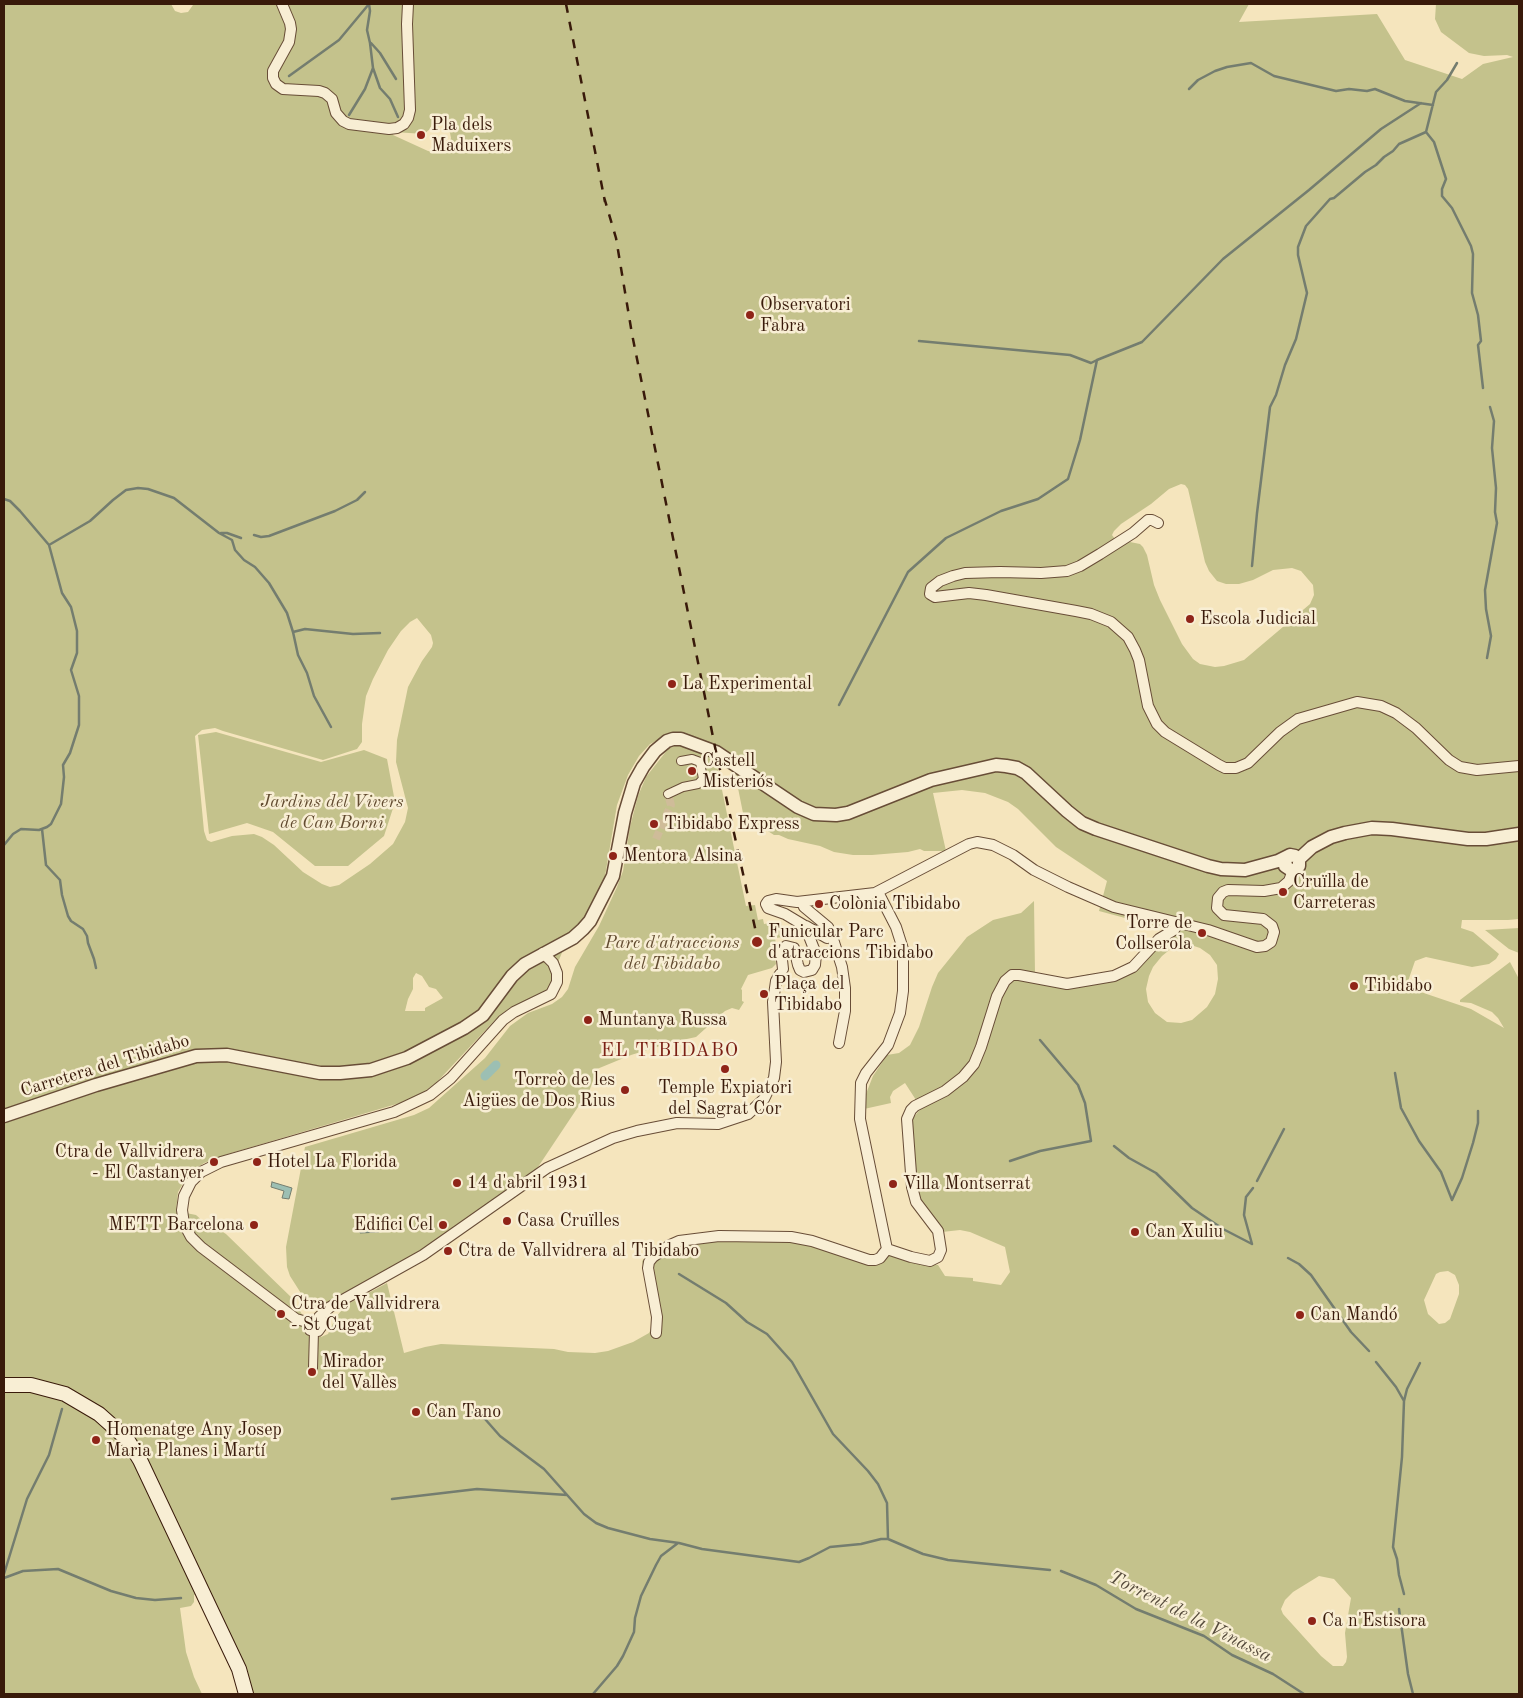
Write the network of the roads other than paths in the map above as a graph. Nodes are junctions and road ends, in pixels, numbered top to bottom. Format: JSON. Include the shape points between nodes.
{"nodes":[{"id":1,"x":282,"y":4,"type":"edge"},
{"id":2,"x":408,"y":4,"type":"edge"},
{"id":3,"x":1158,"y":523,"type":"dead end"},
{"id":4,"x":681,"y":761,"type":"dead end"},
{"id":5,"x":1519,"y":766,"type":"edge"},
{"id":6,"x":668,"y":794,"type":"dead end"},
{"id":7,"x":1519,"y":834,"type":"edge"},
{"id":8,"x":1296,"y":865,"type":"junction"},
{"id":9,"x":878,"y":892,"type":"junction"},
{"id":10,"x":802,"y":902,"type":"junction"},
{"id":11,"x":1178,"y":924,"type":"junction"},
{"id":12,"x":805,"y":926,"type":"junction"},
{"id":13,"x":832,"y":936,"type":"junction"},
{"id":14,"x":543,"y":953,"type":"junction"},
{"id":15,"x":839,"y":1043,"type":"dead end"},
{"id":16,"x":4,"y":1116,"type":"edge"},
{"id":17,"x":887,"y":1249,"type":"junction"},
{"id":18,"x":320,"y":1317,"type":"junction"},
{"id":19,"x":307,"y":1322,"type":"junction"},
{"id":20,"x":314,"y":1331,"type":"junction"},
{"id":21,"x":656,"y":1333,"type":"dead end"},
{"id":22,"x":313,"y":1368,"type":"dead end"},
{"id":23,"x":4,"y":1385,"type":"edge"},
{"id":24,"x":246,"y":1694,"type":"edge"}],
"edges":[{"from":1,"to":2,"type":"street","via":[[291,29],[289,42],[273,71],[276,84],[283,88],[325,93],[332,99],[338,116],[349,124],[389,129],[405,122],[410,113]]},
{"from":3,"to":5,"type":"street","via":[[1148,520],[1100,554],[1067,571],[965,573],[940,582],[931,588],[930,594],[935,597],[970,593],[986,595],[1091,614],[1111,622],[1128,637],[1135,650],[1148,706],[1157,724],[1226,768],[1248,763],[1298,719],[1357,702],[1381,706],[1396,713],[1460,767],[1483,770]]},
{"from":4,"to":6,"type":"street","via":[[692,759],[700,762],[703,779],[698,784]]},
{"from":7,"to":8,"type":"street","via":[[1486,839],[1372,828],[1331,837],[1312,847]]},
{"from":8,"to":11,"type":"street","via":[[1289,881],[1281,888],[1228,890],[1218,898],[1218,908],[1224,915],[1270,923],[1274,936],[1265,946],[1252,946],[1220,933]]},
{"from":8,"to":14,"type":"street","name":"Carretera del Tibidabo","via":[[1292,855],[1245,870],[1222,869],[1082,823],[1026,773],[1006,766],[996,765],[931,780],[848,813],[814,814],[798,807],[716,752],[673,739],[655,751],[634,783],[613,876],[595,913],[576,936]]},
{"from":9,"to":10,"type":"street"},
{"from":9,"to":11,"type":"street","via":[[960,847],[983,843],[1006,851],[1034,870],[1114,907]]},
{"from":9,"to":17,"type":"street","via":[[896,927],[902,948],[903,991],[900,1014],[888,1045],[861,1083],[860,1119]]},
{"from":10,"to":12,"type":"street","via":[[772,899],[766,904],[770,910],[785,914]]},
{"from":10,"to":13,"type":"street","via":[[828,927]]},
{"from":11,"to":17,"type":"street","via":[[1133,967],[1114,976],[1067,984],[1019,975],[1012,975],[1005,981],[974,1064],[945,1091],[914,1106],[907,1118],[912,1187],[916,1202],[938,1231],[942,1250],[930,1261]]},
{"from":12,"to":13,"type":"street","via":[[827,938]]},
{"from":12,"to":18,"type":"street","via":[[815,948],[815,965],[808,971],[800,970],[794,948],[786,946],[781,951],[782,971],[774,992],[774,1078],[764,1099],[748,1114],[718,1124],[663,1125],[590,1147],[547,1168],[423,1255],[330,1307]]},
{"from":13,"to":15,"type":"street","via":[[845,988]]},
{"from":14,"to":16,"type":"street","name":"Carretera del Tibidabo","via":[[512,976],[474,1022],[407,1058],[371,1070],[320,1073],[226,1055],[196,1056]]},
{"from":14,"to":19,"type":"street","via":[[557,973],[551,994],[503,1020],[451,1078],[430,1096],[394,1112],[221,1162],[190,1182],[182,1210],[184,1224],[191,1237],[296,1319]]},
{"from":17,"to":21,"type":"street","via":[[880,1258],[869,1260],[798,1238],[719,1236],[670,1245],[652,1258],[648,1268],[657,1317]]},
{"from":18,"to":19,"type":"street","via":[[312,1316]]},
{"from":18,"to":20,"type":"street","via":[[322,1327]]},
{"from":19,"to":20,"type":"street","via":[[308,1328]]},
{"from":20,"to":22,"type":"street"},
{"from":23,"to":24,"type":"main road","via":[[32,1385],[65,1394],[99,1414],[127,1439],[214,1616]]}]}
